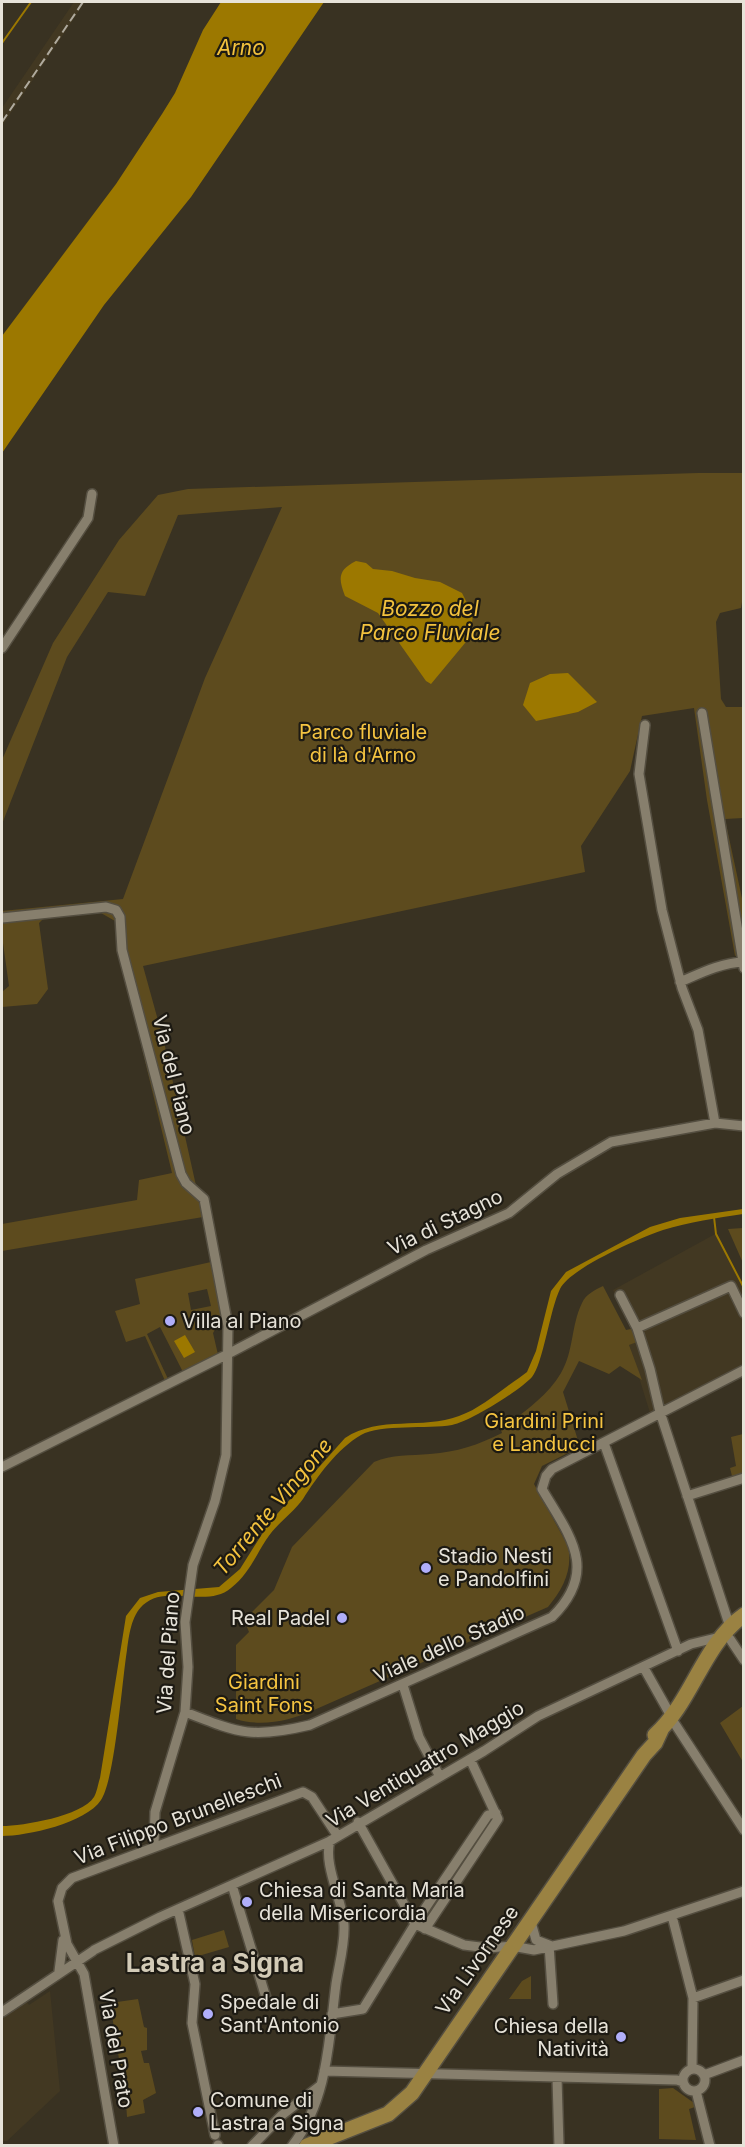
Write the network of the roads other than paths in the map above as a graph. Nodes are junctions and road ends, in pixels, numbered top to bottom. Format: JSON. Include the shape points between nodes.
{"nodes":[{"id":1,"x":92,"y":494,"type":"dead end"},
{"id":2,"x":2,"y":648,"type":"edge"},
{"id":3,"x":702,"y":713,"type":"dead end"},
{"id":4,"x":645,"y":725,"type":"dead end"},
{"id":5,"x":2,"y":918,"type":"edge"},
{"id":6,"x":743,"y":963,"type":"edge"},
{"id":7,"x":744,"y":968,"type":"edge"},
{"id":8,"x":680,"y":982,"type":"junction"},
{"id":9,"x":715,"y":1123,"type":"junction"},
{"id":10,"x":744,"y":1126,"type":"edge"},
{"id":11,"x":620,"y":1294,"type":"dead end"},
{"id":12,"x":744,"y":1313,"type":"edge"},
{"id":13,"x":637,"y":1328,"type":"junction"},
{"id":14,"x":226,"y":1355,"type":"junction"},
{"id":15,"x":744,"y":1370,"type":"edge"},
{"id":16,"x":660,"y":1412,"type":"junction"},
{"id":17,"x":604,"y":1443,"type":"junction"},
{"id":18,"x":2,"y":1467,"type":"edge"},
{"id":19,"x":744,"y":1478,"type":"edge"},
{"id":20,"x":687,"y":1496,"type":"junction"},
{"id":21,"x":744,"y":1615,"type":"edge"},
{"id":22,"x":721,"y":1641,"type":"edge"},
{"id":23,"x":680,"y":1650,"type":"junction"},
{"id":24,"x":744,"y":1660,"type":"edge"},
{"id":25,"x":644,"y":1668,"type":"junction"},
{"id":26,"x":403,"y":1685,"type":"junction"},
{"id":27,"x":185,"y":1712,"type":"junction"},
{"id":28,"x":668,"y":1722,"type":"junction"},
{"id":29,"x":470,"y":1758,"type":"junction"},
{"id":30,"x":439,"y":1775,"type":"junction"},
{"id":31,"x":497,"y":1816,"type":"junction"},
{"id":32,"x":358,"y":1822,"type":"junction"},
{"id":33,"x":744,"y":1830,"type":"edge"},
{"id":34,"x":334,"y":1838,"type":"junction"},
{"id":35,"x":154,"y":1845,"type":"junction"},
{"id":36,"x":232,"y":1885,"type":"junction"},
{"id":37,"x":744,"y":1892,"type":"edge"},
{"id":38,"x":178,"y":1909,"type":"junction"},
{"id":39,"x":672,"y":1916,"type":"junction"},
{"id":40,"x":531,"y":1920,"type":"junction"},
{"id":41,"x":415,"y":1924,"type":"junction"},
{"id":42,"x":425,"y":1929,"type":"junction"},
{"id":43,"x":63,"y":1935,"type":"junction"},
{"id":44,"x":549,"y":1945,"type":"junction"},
{"id":45,"x":534,"y":1950,"type":"junction"},
{"id":46,"x":508,"y":1953,"type":"junction"},
{"id":47,"x":76,"y":1960,"type":"junction"},
{"id":48,"x":59,"y":1971,"type":"junction"},
{"id":49,"x":744,"y":1980,"type":"edge"},
{"id":50,"x":693,"y":1998,"type":"junction"},
{"id":51,"x":267,"y":2001,"type":"dead end"},
{"id":52,"x":553,"y":2004,"type":"dead end"},
{"id":53,"x":2,"y":2012,"type":"edge"},
{"id":54,"x":332,"y":2014,"type":"junction"},
{"id":55,"x":744,"y":2060,"type":"edge"},
{"id":56,"x":692,"y":2069,"type":"junction"},
{"id":57,"x":324,"y":2071,"type":"junction"},
{"id":58,"x":425,"y":2075,"type":"junction"},
{"id":59,"x":704,"y":2075,"type":"junction"},
{"id":60,"x":557,"y":2078,"type":"junction"},
{"id":61,"x":683,"y":2082,"type":"junction"},
{"id":62,"x":321,"y":2085,"type":"junction"},
{"id":63,"x":696,"y":2091,"type":"junction"},
{"id":64,"x":215,"y":2135,"type":"dead end"},
{"id":65,"x":328,"y":2140,"type":"edge"},
{"id":66,"x":114,"y":2145,"type":"edge"},
{"id":67,"x":252,"y":2145,"type":"edge"},
{"id":68,"x":292,"y":2145,"type":"edge"},
{"id":69,"x":307,"y":2145,"type":"edge"},
{"id":70,"x":559,"y":2145,"type":"edge"},
{"id":71,"x":710,"y":2145,"type":"edge"}],
"edges":[{"from":1,"to":2,"type":"street","via":[[87,518]]},
{"from":3,"to":6,"type":"street"},
{"from":4,"to":8,"type":"street","via":[[639,774],[662,910]]},
{"from":5,"to":14,"type":"street","name":"Via del Piano","via":[[106,907],[116,910],[120,917],[122,950],[181,1174],[204,1199],[228,1326]]},
{"from":6,"to":7,"type":"street"},
{"from":6,"to":8,"type":"street","via":[[720,965]]},
{"from":8,"to":9,"type":"street","via":[[698,1030]]},
{"from":9,"to":10,"type":"street","name":"Via di Stagno"},
{"from":9,"to":14,"type":"street","name":"Via di Stagno","via":[[610,1142],[557,1174],[509,1213],[426,1250]]},
{"from":11,"to":13,"type":"street"},
{"from":12,"to":13,"type":"street","via":[[731,1286]]},
{"from":13,"to":16,"type":"street"},
{"from":14,"to":18,"type":"street"},
{"from":14,"to":27,"type":"street","name":"Via del Piano","via":[[226,1455],[192,1573],[185,1622]]},
{"from":15,"to":16,"type":"street"},
{"from":16,"to":17,"type":"street"},
{"from":16,"to":20,"type":"street"},
{"from":17,"to":23,"type":"street"},
{"from":17,"to":26,"type":"street","name":"Viale dello Stadio","via":[[552,1469],[542,1488],[575,1545],[578,1558],[577,1574],[563,1606],[552,1617]]},
{"from":19,"to":20,"type":"street"},
{"from":20,"to":22,"type":"street"},
{"from":21,"to":22,"type":"main road","name":"Via Livornese"},
{"from":22,"to":23,"type":"street","name":"Via Ventiquattro Maggio"},
{"from":22,"to":23,"type":"street","name":"Via Ventiquattro Maggio"},
{"from":22,"to":24,"type":"street"},
{"from":22,"to":28,"type":"main road","name":"Via Livornese"},
{"from":23,"to":25,"type":"street","name":"Via Ventiquattro Maggio"},
{"from":25,"to":28,"type":"street"},
{"from":25,"to":29,"type":"street","name":"Via Ventiquattro Maggio","via":[[538,1716]]},
{"from":26,"to":27,"type":"street","name":"Viale dello Stadio","via":[[310,1725],[282,1732],[235,1732]]},
{"from":26,"to":30,"type":"street","via":[[419,1737]]},
{"from":27,"to":35,"type":"street","name":"Via del Piano","via":[[155,1812]]},
{"from":28,"to":33,"type":"street"},
{"from":28,"to":40,"type":"main road","name":"Via Livornese"},
{"from":29,"to":30,"type":"street","name":"Via Ventiquattro Maggio"},
{"from":29,"to":31,"type":"street"},
{"from":30,"to":32,"type":"street","name":"Via Ventiquattro Maggio"},
{"from":31,"to":41,"type":"street","via":[[488,1815]]},
{"from":31,"to":42,"type":"street"},
{"from":32,"to":34,"type":"street","name":"Via Ventiquattro Maggio"},
{"from":32,"to":41,"type":"street"},
{"from":34,"to":35,"type":"street","name":"Via Filippo Brunelleschi","via":[[312,1797],[303,1792]]},
{"from":34,"to":36,"type":"street"},
{"from":34,"to":54,"type":"street","name":"Via Ventiquattro Maggio","via":[[327,1852],[344,1929]]},
{"from":35,"to":43,"type":"street","name":"Via Filippo Brunelleschi","via":[[72,1878],[62,1888],[58,1901]]},
{"from":36,"to":38,"type":"street"},
{"from":36,"to":51,"type":"street"},
{"from":37,"to":39,"type":"street"},
{"from":38,"to":47,"type":"street"},
{"from":38,"to":64,"type":"street","via":[[195,1984],[192,2023]]},
{"from":39,"to":44,"type":"street"},
{"from":39,"to":50,"type":"street"},
{"from":40,"to":44,"type":"street","via":[[536,1940]]},
{"from":40,"to":46,"type":"main road","name":"Via Livornese"},
{"from":41,"to":42,"type":"street"},
{"from":41,"to":54,"type":"street","via":[[363,2009]]},
{"from":42,"to":46,"type":"street","via":[[474,1947]]},
{"from":43,"to":47,"type":"street","name":"Via Filippo Brunelleschi"},
{"from":43,"to":48,"type":"street","name":"Via Filippo Brunelleschi"},
{"from":44,"to":45,"type":"street"},
{"from":44,"to":52,"type":"street"},
{"from":45,"to":46,"type":"street"},
{"from":45,"to":46,"type":"street"},
{"from":46,"to":58,"type":"main road","name":"Via Livornese"},
{"from":47,"to":48,"type":"street"},
{"from":47,"to":66,"type":"street","name":"Via del Prato","via":[[84,1974]]},
{"from":48,"to":53,"type":"street"},
{"from":49,"to":50,"type":"street"},
{"from":50,"to":56,"type":"street"},
{"from":54,"to":57,"type":"street","name":"Via Ventiquattro Maggio"},
{"from":55,"to":59,"type":"street"},
{"from":56,"to":59,"type":"street"},
{"from":56,"to":61,"type":"street","via":[[684,2075]]},
{"from":57,"to":58,"type":"street"},
{"from":57,"to":62,"type":"street","name":"Via Ventiquattro Maggio"},
{"from":58,"to":60,"type":"street"},
{"from":58,"to":65,"type":"main road","name":"Via Livornese","via":[[388,2114]]},
{"from":59,"to":63,"type":"street","via":[[704,2085]]},
{"from":60,"to":61,"type":"street"},
{"from":60,"to":70,"type":"street"},
{"from":61,"to":63,"type":"street","via":[[689,2090]]},
{"from":62,"to":67,"type":"street"},
{"from":62,"to":68,"type":"street","name":"Via Ventiquattro Maggio","via":[[309,2122]]},
{"from":63,"to":71,"type":"street"},
{"from":65,"to":69,"type":"main road","name":"Via Livornese"}]}
